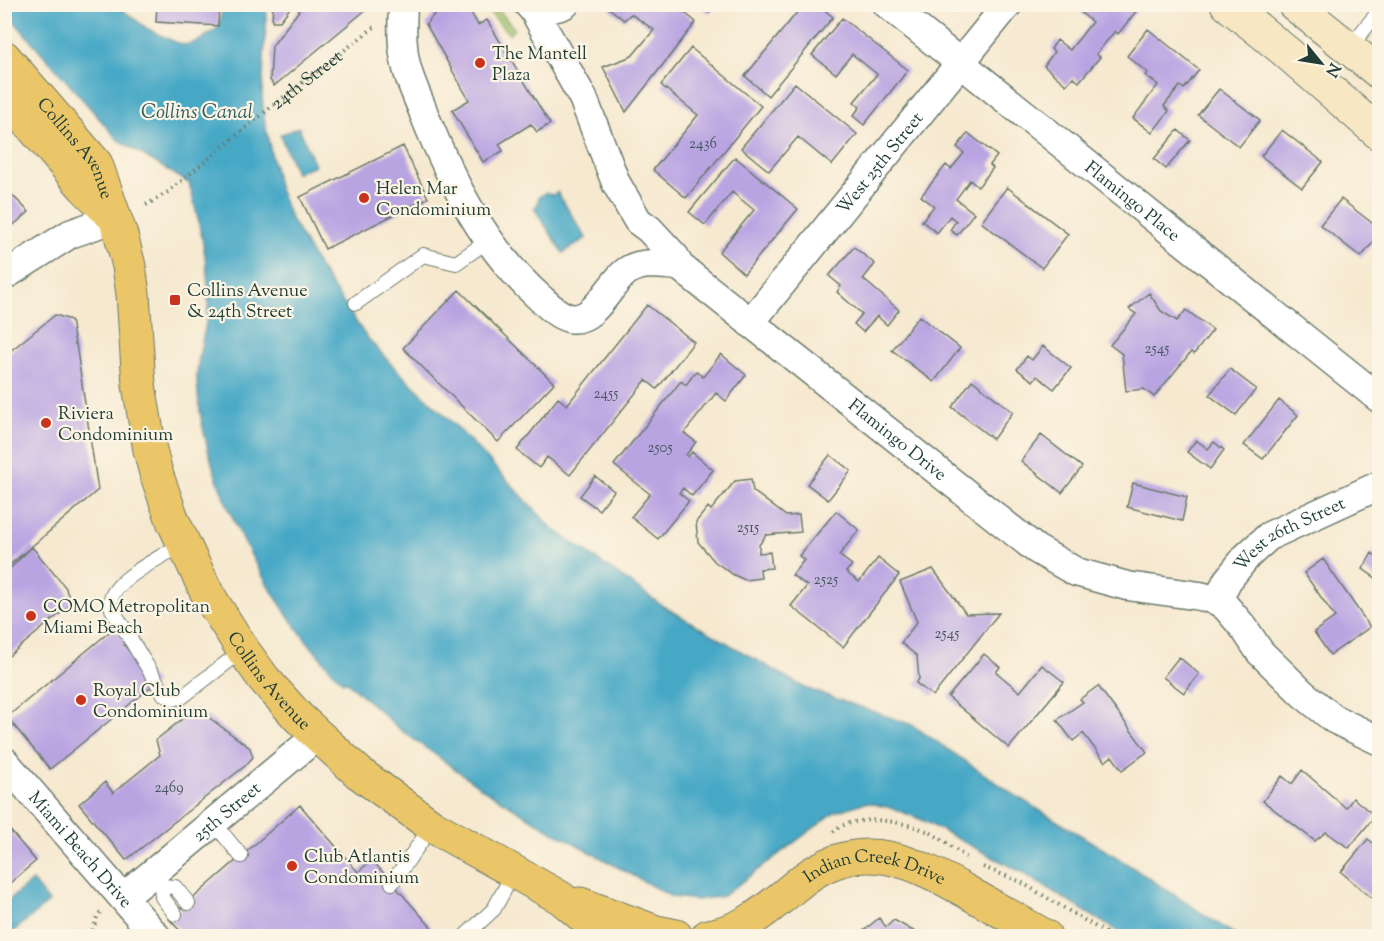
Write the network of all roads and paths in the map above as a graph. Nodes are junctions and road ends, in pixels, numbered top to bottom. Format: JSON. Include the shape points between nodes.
{"nodes":[{"id":1,"x":528,"y":4,"type":"edge"},
{"id":2,"x":534,"y":4,"type":"edge"},
{"id":3,"x":566,"y":4,"type":"edge"},
{"id":4,"x":887,"y":4,"type":"edge"},
{"id":5,"x":1008,"y":4,"type":"edge"},
{"id":6,"x":1227,"y":4,"type":"edge"},
{"id":7,"x":1294,"y":4,"type":"edge"},
{"id":8,"x":1380,"y":10,"type":"edge"},
{"id":9,"x":392,"y":13,"type":"edge"},
{"id":10,"x":1349,"y":48,"type":"junction"},
{"id":11,"x":4,"y":57,"type":"edge"},
{"id":12,"x":960,"y":64,"type":"junction"},
{"id":13,"x":1380,"y":73,"type":"edge"},
{"id":14,"x":4,"y":94,"type":"edge"},
{"id":15,"x":1380,"y":134,"type":"edge"},
{"id":16,"x":146,"y":205,"type":"dead end"},
{"id":17,"x":115,"y":218,"type":"junction"},
{"id":18,"x":638,"y":221,"type":"junction"},
{"id":19,"x":489,"y":240,"type":"junction"},
{"id":20,"x":679,"y":266,"type":"junction"},
{"id":21,"x":628,"y":270,"type":"junction"},
{"id":22,"x":4,"y":276,"type":"edge"},
{"id":23,"x":356,"y":303,"type":"dead end"},
{"id":24,"x":750,"y":323,"type":"junction"},
{"id":25,"x":1380,"y":399,"type":"edge"},
{"id":26,"x":1380,"y":485,"type":"edge"},
{"id":27,"x":183,"y":544,"type":"junction"},
{"id":28,"x":1218,"y":601,"type":"junction"},
{"id":29,"x":243,"y":650,"type":"junction"},
{"id":30,"x":317,"y":736,"type":"junction"},
{"id":31,"x":1380,"y":741,"type":"edge"},
{"id":32,"x":4,"y":761,"type":"edge"},
{"id":33,"x":214,"y":823,"type":"junction"},
{"id":34,"x":432,"y":826,"type":"junction"},
{"id":35,"x":241,"y":856,"type":"dead end"},
{"id":36,"x":514,"y":872,"type":"junction"},
{"id":37,"x":150,"y":883,"type":"junction"},
{"id":38,"x":392,"y":883,"type":"dead end"},
{"id":39,"x":790,"y":890,"type":"junction"},
{"id":40,"x":561,"y":897,"type":"junction"},
{"id":41,"x":188,"y":903,"type":"dead end"},
{"id":42,"x":176,"y":914,"type":"dead end"},
{"id":43,"x":156,"y":936,"type":"edge"},
{"id":44,"x":465,"y":936,"type":"edge"},
{"id":45,"x":606,"y":936,"type":"edge"},
{"id":46,"x":676,"y":936,"type":"edge"},
{"id":47,"x":708,"y":936,"type":"edge"},
{"id":48,"x":753,"y":936,"type":"edge"},
{"id":49,"x":1045,"y":936,"type":"edge"}],
"edges":[{"from":1,"to":18,"type":"street","name":"Flamingo Drive","via":[[583,99],[611,173]]},
{"from":2,"to":3,"type":"street","via":[[558,8]]},
{"from":4,"to":12,"type":"street","name":"Flamingo Place"},
{"from":5,"to":12,"type":"street","name":"West 25th Street"},
{"from":6,"to":15,"type":"main road"},
{"from":7,"to":10,"type":"main road"},
{"from":8,"to":10,"type":"lane"},
{"from":9,"to":16,"type":"path","name":"24th Street","via":[[168,192]]},
{"from":9,"to":19,"type":"street","via":[[402,36],[407,72],[458,191]]},
{"from":10,"to":13,"type":"main road"},
{"from":11,"to":17,"type":"main road","name":"Collins Avenue","via":[[96,164]]},
{"from":12,"to":24,"type":"street","name":"West 25th Street"},
{"from":12,"to":25,"type":"street","name":"Flamingo Place"},
{"from":14,"to":17,"type":"main road","name":"Collins Avenue"},
{"from":17,"to":22,"type":"street","via":[[70,234]]},
{"from":17,"to":27,"type":"main road","name":"Collins Avenue","via":[[132,282],[139,385],[150,450]]},
{"from":18,"to":20,"type":"street","name":"Flamingo Drive","via":[[675,257]]},
{"from":18,"to":21,"type":"street","via":[[636,254]]},
{"from":19,"to":21,"type":"street","via":[[522,282],[556,312],[569,318],[580,318],[592,311]]},
{"from":19,"to":23,"type":"lane","via":[[456,263],[423,255]]},
{"from":20,"to":21,"type":"street","via":[[650,264]]},
{"from":20,"to":24,"type":"street","name":"Flamingo Drive"},
{"from":24,"to":28,"type":"street","name":"Flamingo Drive","via":[[1036,549],[1076,572],[1127,586]]},
{"from":26,"to":28,"type":"street","name":"West 26th Street","via":[[1269,536],[1227,581]]},
{"from":27,"to":29,"type":"main road","name":"Collins Avenue","via":[[207,593]]},
{"from":27,"to":29,"type":"lane","via":[[116,589],[111,598],[112,609],[164,694],[173,699],[182,697]]},
{"from":28,"to":31,"type":"street","via":[[1260,652],[1303,694],[1334,719]]},
{"from":29,"to":30,"type":"main road","name":"Collins Avenue"},
{"from":30,"to":33,"type":"street","name":"25th Street"},
{"from":30,"to":34,"type":"main road","name":"Collins Avenue","via":[[359,773]]},
{"from":32,"to":43,"type":"street","name":"Miami Beach Drive"},
{"from":33,"to":35,"type":"lane"},
{"from":33,"to":37,"type":"street","name":"25th Street"},
{"from":34,"to":36,"type":"main road","name":"Collins Avenue"},
{"from":34,"to":38,"type":"lane"},
{"from":36,"to":40,"type":"main road","name":"Collins Avenue"},
{"from":36,"to":44,"type":"lane","via":[[494,909]]},
{"from":37,"to":41,"type":"lane","via":[[175,887]]},
{"from":37,"to":42,"type":"lane"},
{"from":39,"to":47,"type":"main road","name":"Indian Creek Drive","via":[[748,924]]},
{"from":39,"to":48,"type":"main road"},
{"from":39,"to":49,"type":"main road","name":"Indian Creek Drive","via":[[840,861],[876,856],[897,859],[929,871]]},
{"from":40,"to":45,"type":"main road","name":"Collins Avenue"},
{"from":40,"to":46,"type":"main road"}]}
